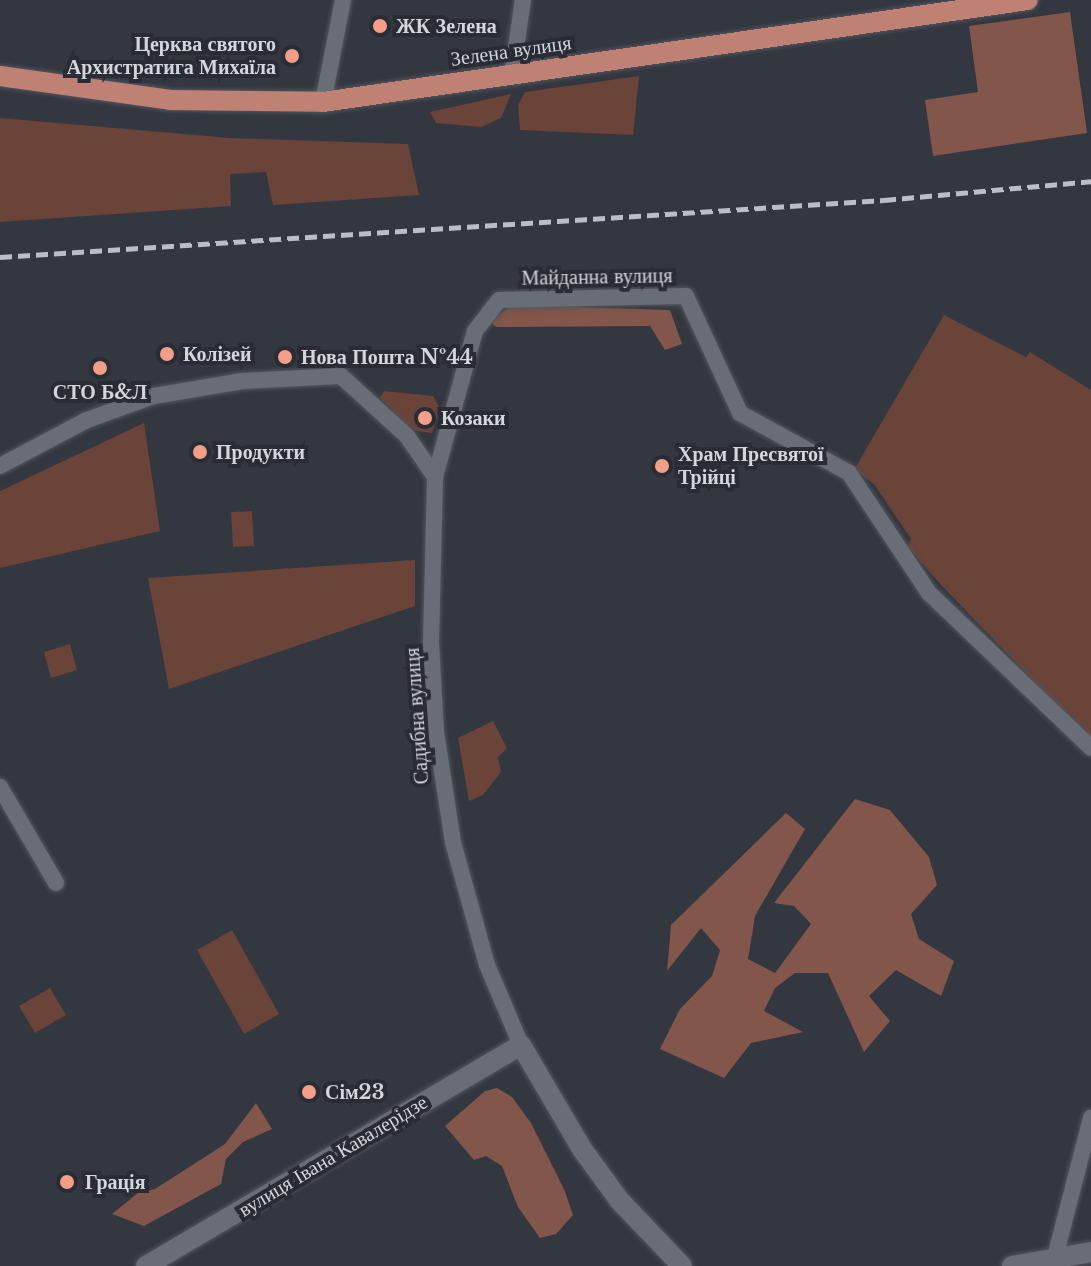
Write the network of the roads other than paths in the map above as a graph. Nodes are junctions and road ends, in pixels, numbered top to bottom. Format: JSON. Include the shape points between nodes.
{"nodes":[{"id":1,"x":343,"y":0,"type":"edge"},
{"id":2,"x":523,"y":0,"type":"edge"},
{"id":3,"x":1028,"y":0,"type":"edge"},
{"id":4,"x":962,"y":5,"type":"edge"},
{"id":5,"x":512,"y":75,"type":"junction"},
{"id":6,"x":0,"y":76,"type":"edge"},
{"id":7,"x":323,"y":102,"type":"junction"},
{"id":8,"x":462,"y":374,"type":"joint"},
{"id":9,"x":0,"y":466,"type":"edge"},
{"id":10,"x":435,"y":477,"type":"junction"},
{"id":11,"x":1091,"y":748,"type":"edge"},
{"id":12,"x":0,"y":787,"type":"edge"},
{"id":13,"x":56,"y":883,"type":"dead end"},
{"id":14,"x":521,"y":1045,"type":"junction"},
{"id":15,"x":1091,"y":1118,"type":"edge"},
{"id":16,"x":1091,"y":1252,"type":"edge"},
{"id":17,"x":1054,"y":1261,"type":"junction"},
{"id":18,"x":146,"y":1266,"type":"edge"},
{"id":19,"x":682,"y":1266,"type":"edge"},
{"id":20,"x":1012,"y":1266,"type":"edge"}],
"edges":[{"from":1,"to":7,"type":"street"},
{"from":2,"to":5,"type":"street"},
{"from":3,"to":4,"type":"main road","name":"Зелена вулиця"},
{"from":4,"to":5,"type":"main road","name":"Зелена вулиця"},
{"from":5,"to":7,"type":"main road","name":"Зелена вулиця"},
{"from":6,"to":7,"type":"main road","name":"Зелена вулиця","via":[[170,100]]},
{"from":8,"to":10,"type":"street","name":"Садибна вулиця"},
{"from":8,"to":11,"type":"street","name":"Майданна вулиця","via":[[480,320],[499,300],[686,296],[740,413],[849,473],[929,593]]},
{"from":9,"to":10,"type":"street","via":[[87,420],[144,398],[243,381],[341,376],[407,436]]},
{"from":10,"to":14,"type":"street","name":"Садибна вулиця","via":[[431,642],[443,794],[478,937]]},
{"from":12,"to":13,"type":"street"},
{"from":14,"to":18,"type":"street","name":"вулиця Івана Кавалерідзе"},
{"from":14,"to":19,"type":"street","via":[[582,1149],[619,1200]]},
{"from":15,"to":17,"type":"street"},
{"from":16,"to":17,"type":"street"},
{"from":17,"to":20,"type":"street"}]}
